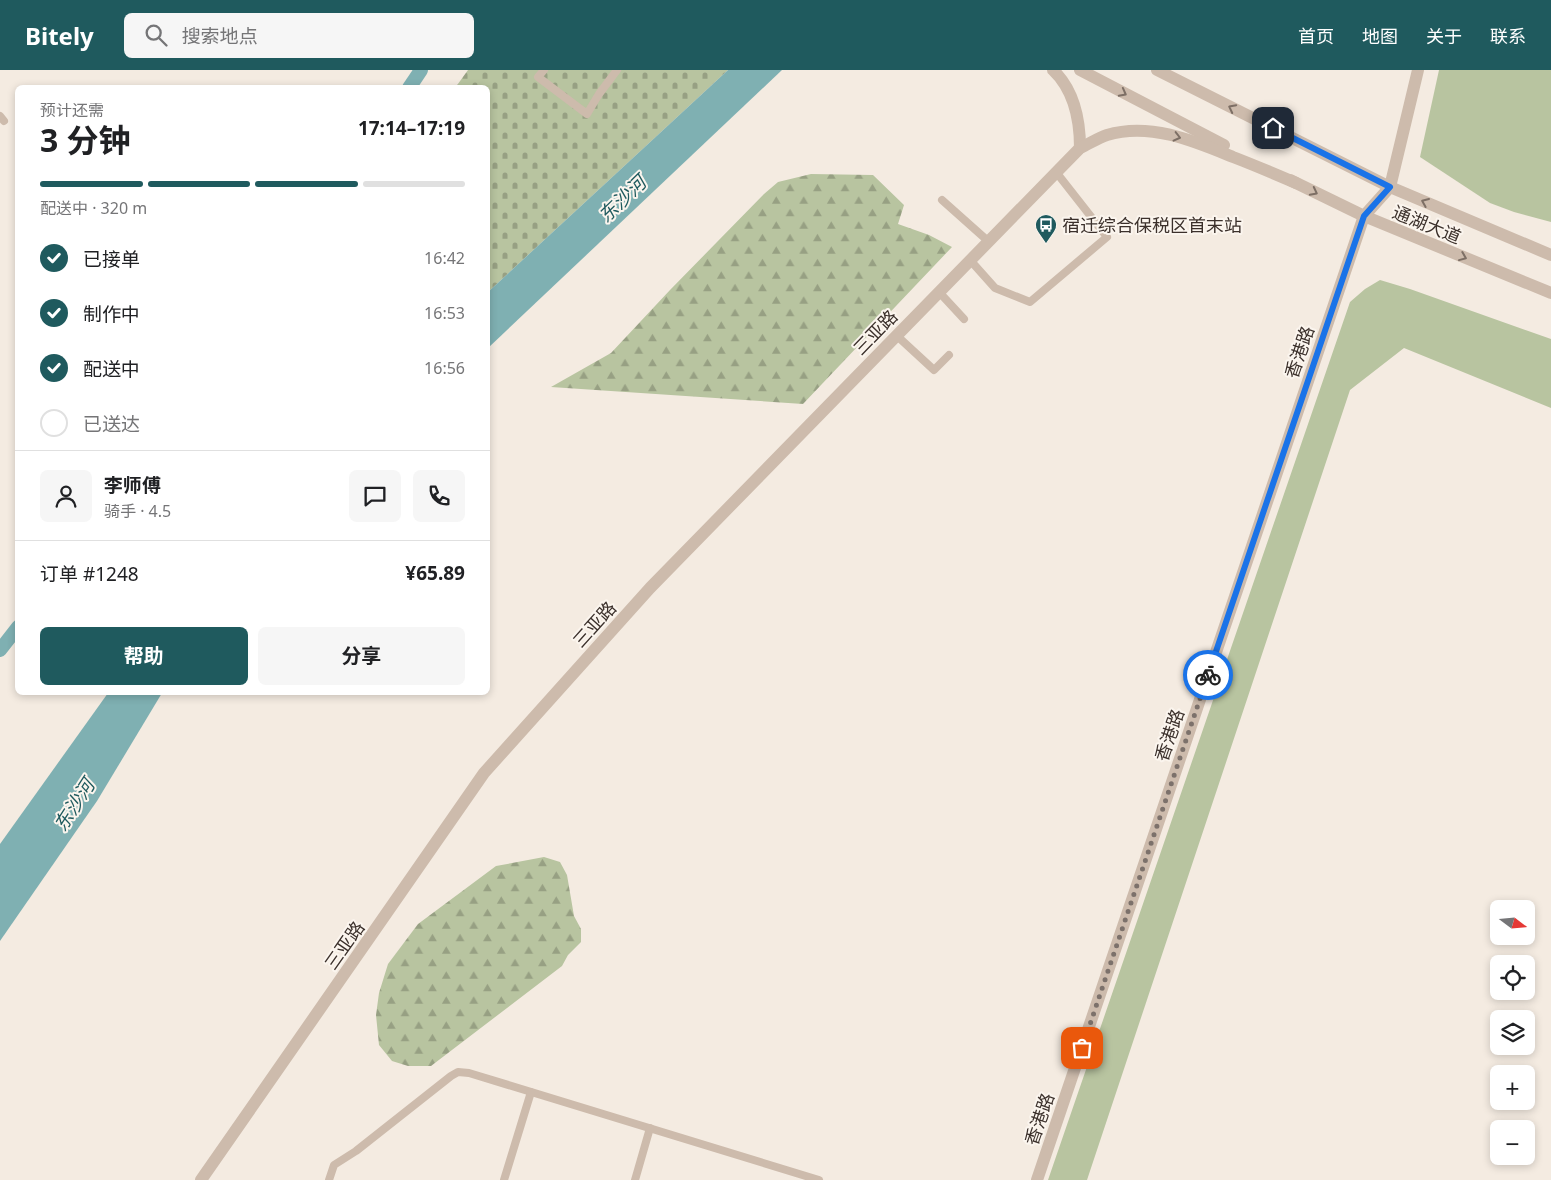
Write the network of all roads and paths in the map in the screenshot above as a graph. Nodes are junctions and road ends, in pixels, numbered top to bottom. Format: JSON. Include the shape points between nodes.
{"nodes":[{"id":1,"x":544,"y":70,"type":"edge"},
{"id":2,"x":617,"y":70,"type":"edge"},
{"id":3,"x":1053,"y":70,"type":"edge"},
{"id":4,"x":1080,"y":70,"type":"edge"},
{"id":5,"x":1157,"y":70,"type":"edge"},
{"id":6,"x":1418,"y":70,"type":"edge"},
{"id":7,"x":1080,"y":148,"type":"junction"},
{"id":8,"x":1056,"y":172,"type":"junction"},
{"id":9,"x":1296,"y":183,"type":"junction"},
{"id":10,"x":1390,"y":187,"type":"junction"},
{"id":11,"x":942,"y":200,"type":"dead end"},
{"id":12,"x":1364,"y":216,"type":"junction"},
{"id":13,"x":988,"y":241,"type":"junction"},
{"id":14,"x":1551,"y":255,"type":"edge"},
{"id":15,"x":970,"y":260,"type":"junction"},
{"id":16,"x":939,"y":292,"type":"junction"},
{"id":17,"x":1551,"y":293,"type":"edge"},
{"id":18,"x":964,"y":319,"type":"dead end"},
{"id":19,"x":896,"y":335,"type":"junction"},
{"id":20,"x":949,"y":355,"type":"dead end"},
{"id":21,"x":531,"y":1092,"type":"junction"},
{"id":22,"x":650,"y":1128,"type":"junction"},
{"id":23,"x":201,"y":1180,"type":"edge"},
{"id":24,"x":330,"y":1180,"type":"edge"},
{"id":25,"x":504,"y":1180,"type":"edge"},
{"id":26,"x":635,"y":1180,"type":"edge"},
{"id":27,"x":819,"y":1180,"type":"edge"},
{"id":28,"x":1037,"y":1180,"type":"edge"}],
"edges":[{"from":1,"to":2,"type":"lane","via":[[538,77],[587,114]]},
{"from":3,"to":7,"type":"street","via":[[1069,92],[1076,113]]},
{"from":4,"to":9,"type":"street","name":"通湖大道","one_way":true},
{"from":10,"to":5,"type":"street","name":"通湖大道","one_way":true},
{"from":6,"to":10,"type":"street"},
{"from":7,"to":8,"type":"street","name":"三亚路"},
{"from":7,"to":9,"type":"street","name":"三亚路","one_way":true,"via":[[1107,135],[1129,131],[1155,132],[1202,144]]},
{"from":8,"to":13,"type":"street","name":"三亚路"},
{"from":8,"to":15,"type":"lane","via":[[1107,237],[1030,302],[995,288]]},
{"from":9,"to":12,"type":"street","name":"通湖大道","one_way":true},
{"from":10,"to":12,"type":"street"},
{"from":14,"to":10,"type":"street","name":"通湖大道","one_way":true},
{"from":11,"to":13,"type":"lane"},
{"from":12,"to":17,"type":"street","name":"通湖大道","one_way":true},
{"from":12,"to":28,"type":"street","name":"香港路"},
{"from":13,"to":15,"type":"street","name":"三亚路"},
{"from":15,"to":16,"type":"street","name":"三亚路"},
{"from":16,"to":18,"type":"lane"},
{"from":16,"to":19,"type":"street","name":"三亚路"},
{"from":19,"to":20,"type":"lane","via":[[934,370]]},
{"from":19,"to":23,"type":"street","name":"三亚路","via":[[650,588],[484,773]]},
{"from":21,"to":22,"type":"lane"},
{"from":21,"to":24,"type":"lane","via":[[458,1072],[334,1165]]},
{"from":21,"to":25,"type":"lane"},
{"from":22,"to":26,"type":"lane"},
{"from":22,"to":27,"type":"lane"}]}
